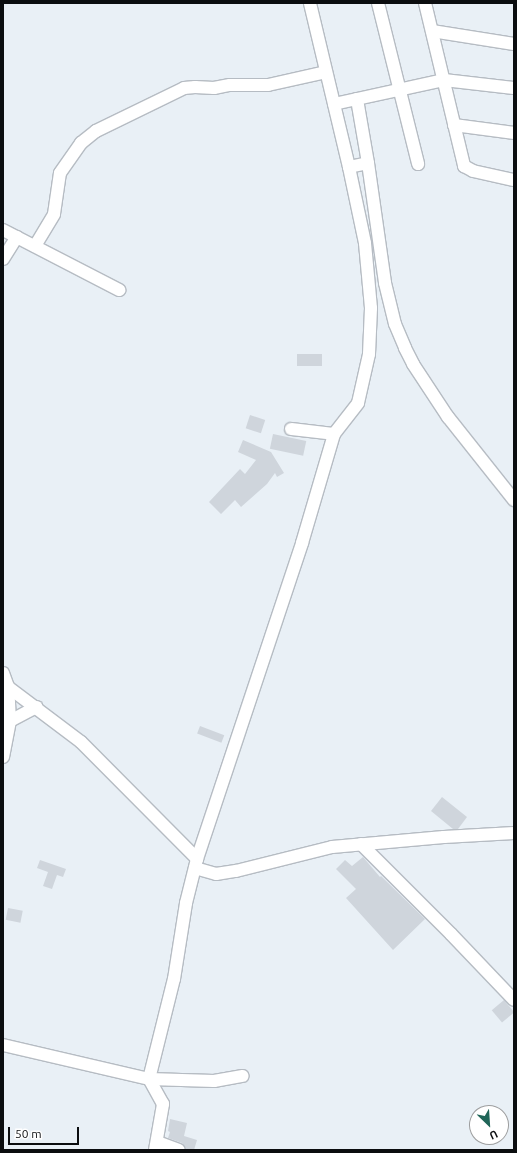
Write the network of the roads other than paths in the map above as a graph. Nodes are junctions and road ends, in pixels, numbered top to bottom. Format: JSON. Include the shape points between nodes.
{"nodes":[{"id":1,"x":310,"y":3,"type":"edge"},
{"id":2,"x":378,"y":3,"type":"edge"},
{"id":3,"x":425,"y":3,"type":"edge"},
{"id":4,"x":432,"y":31,"type":"junction"},
{"id":5,"x":514,"y":44,"type":"edge"},
{"id":6,"x":326,"y":72,"type":"junction"},
{"id":7,"x":444,"y":80,"type":"junction"},
{"id":8,"x":514,"y":88,"type":"edge"},
{"id":9,"x":400,"y":89,"type":"junction"},
{"id":10,"x":357,"y":99,"type":"junction"},
{"id":11,"x":334,"y":104,"type":"junction"},
{"id":12,"x":454,"y":125,"type":"junction"},
{"id":13,"x":514,"y":133,"type":"edge"},
{"id":14,"x":368,"y":163,"type":"junction"},
{"id":15,"x":418,"y":164,"type":"dead end"},
{"id":16,"x":349,"y":167,"type":"junction"},
{"id":17,"x":514,"y":180,"type":"edge"},
{"id":18,"x":3,"y":230,"type":"edge"},
{"id":19,"x":17,"y":237,"type":"junction"},
{"id":20,"x":35,"y":246,"type":"junction"},
{"id":21,"x":3,"y":259,"type":"edge"},
{"id":22,"x":119,"y":290,"type":"dead end"},
{"id":23,"x":291,"y":429,"type":"dead end"},
{"id":24,"x":334,"y":434,"type":"junction"},
{"id":25,"x":514,"y":500,"type":"edge"},
{"id":26,"x":3,"y":673,"type":"edge"},
{"id":27,"x":8,"y":687,"type":"junction"},
{"id":28,"x":36,"y":707,"type":"junction"},
{"id":29,"x":10,"y":721,"type":"junction"},
{"id":30,"x":3,"y":757,"type":"edge"},
{"id":31,"x":514,"y":833,"type":"edge"},
{"id":32,"x":360,"y":844,"type":"junction"},
{"id":33,"x":196,"y":864,"type":"junction"},
{"id":34,"x":514,"y":1000,"type":"edge"},
{"id":35,"x":3,"y":1045,"type":"edge"},
{"id":36,"x":243,"y":1076,"type":"dead end"},
{"id":37,"x":149,"y":1079,"type":"junction"},
{"id":38,"x":156,"y":1146,"type":"edge"},
{"id":39,"x":179,"y":1150,"type":"edge"}],
"edges":[{"from":1,"to":6,"type":"street"},
{"from":2,"to":9,"type":"street"},
{"from":3,"to":4,"type":"street"},
{"from":4,"to":5,"type":"street"},
{"from":4,"to":7,"type":"street"},
{"from":6,"to":11,"type":"street"},
{"from":6,"to":20,"type":"street","via":[[268,85],[184,88],[96,131],[81,143],[60,173],[54,214]]},
{"from":7,"to":8,"type":"street"},
{"from":7,"to":9,"type":"street"},
{"from":7,"to":12,"type":"street"},
{"from":9,"to":10,"type":"street"},
{"from":9,"to":15,"type":"street"},
{"from":10,"to":11,"type":"street"},
{"from":10,"to":14,"type":"street"},
{"from":11,"to":16,"type":"street"},
{"from":12,"to":13,"type":"street"},
{"from":12,"to":17,"type":"street","via":[[467,169]]},
{"from":14,"to":16,"type":"street"},
{"from":14,"to":25,"type":"street","via":[[385,283],[395,324],[405,348],[448,417]]},
{"from":16,"to":24,"type":"street","via":[[366,258],[371,308],[370,341],[358,404]]},
{"from":18,"to":19,"type":"street"},
{"from":19,"to":20,"type":"street"},
{"from":19,"to":21,"type":"street"},
{"from":20,"to":22,"type":"street"},
{"from":23,"to":24,"type":"street"},
{"from":24,"to":33,"type":"street","via":[[302,543]]},
{"from":26,"to":27,"type":"street"},
{"from":27,"to":28,"type":"street"},
{"from":27,"to":29,"type":"street"},
{"from":28,"to":29,"type":"street"},
{"from":28,"to":33,"type":"street","via":[[81,742]]},
{"from":29,"to":30,"type":"street"},
{"from":31,"to":32,"type":"street"},
{"from":32,"to":33,"type":"street","via":[[320,849],[216,874]]},
{"from":32,"to":34,"type":"street"},
{"from":33,"to":37,"type":"street","via":[[186,903],[174,978]]},
{"from":35,"to":37,"type":"street"},
{"from":36,"to":37,"type":"street","via":[[214,1081]]},
{"from":37,"to":38,"type":"street","via":[[163,1104]]},
{"from":38,"to":39,"type":"street"}]}
